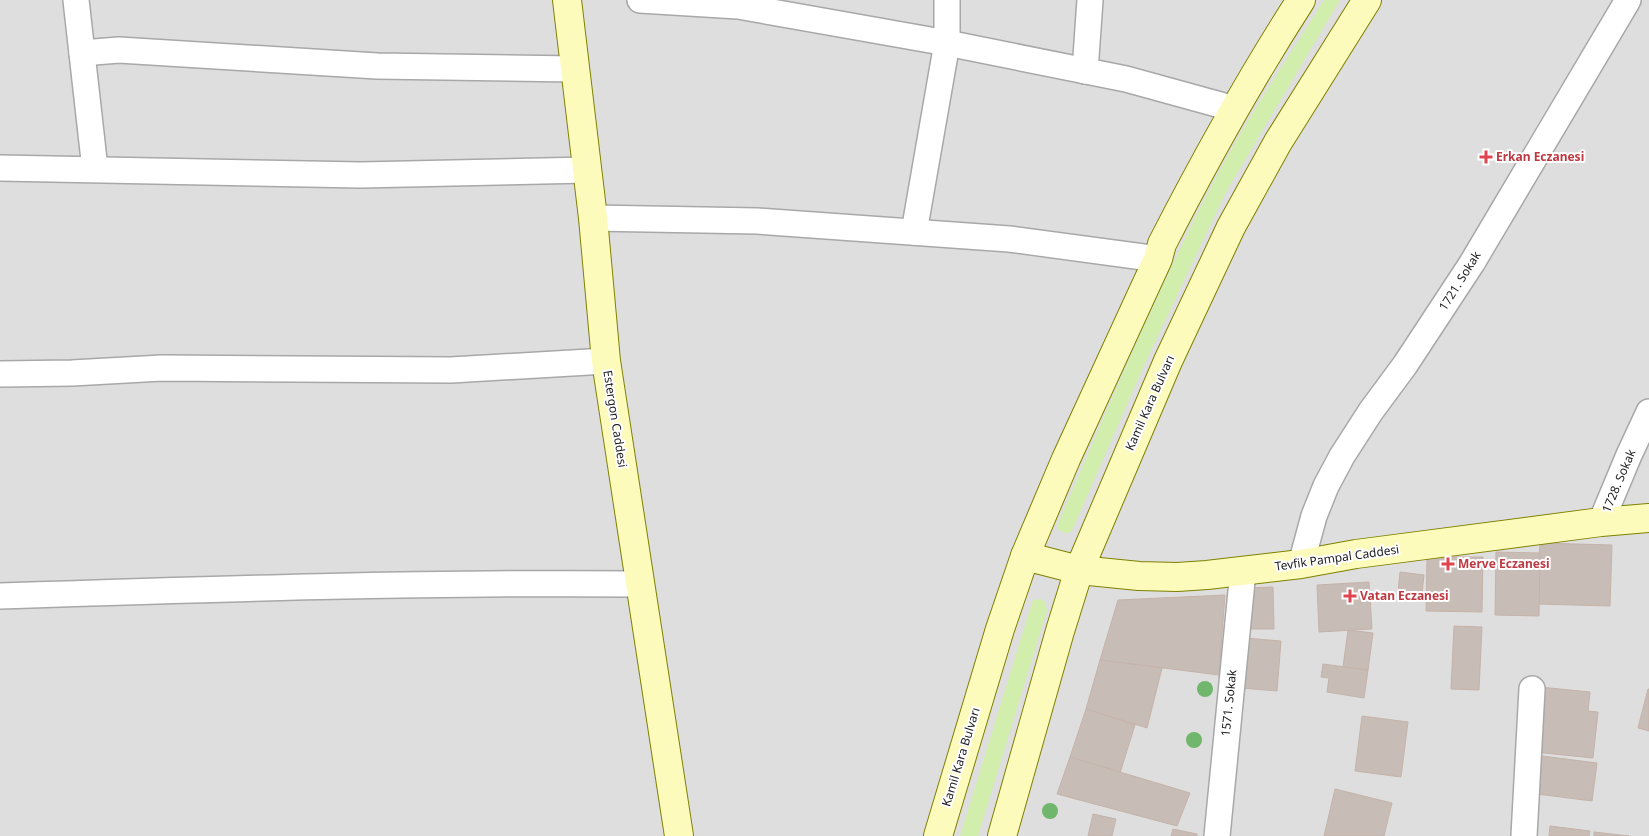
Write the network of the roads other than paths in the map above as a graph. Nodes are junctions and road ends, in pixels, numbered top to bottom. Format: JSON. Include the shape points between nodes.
{"nodes":[{"id":1,"x":76,"y":0,"type":"edge"},
{"id":2,"x":567,"y":0,"type":"edge"},
{"id":3,"x":640,"y":0,"type":"edge"},
{"id":4,"x":947,"y":0,"type":"edge"},
{"id":5,"x":1090,"y":0,"type":"edge"},
{"id":6,"x":1301,"y":0,"type":"edge"},
{"id":7,"x":1367,"y":0,"type":"edge"},
{"id":8,"x":1628,"y":0,"type":"edge"},
{"id":9,"x":1639,"y":0,"type":"edge"},
{"id":10,"x":1649,"y":6,"type":"edge"},
{"id":11,"x":801,"y":9,"type":"edge"},
{"id":12,"x":947,"y":42,"type":"junction"},
{"id":13,"x":82,"y":52,"type":"junction"},
{"id":14,"x":574,"y":69,"type":"junction"},
{"id":15,"x":1085,"y":71,"type":"junction"},
{"id":16,"x":1235,"y":109,"type":"junction"},
{"id":17,"x":0,"y":168,"type":"edge"},
{"id":18,"x":95,"y":169,"type":"junction"},
{"id":19,"x":588,"y":170,"type":"junction"},
{"id":20,"x":593,"y":218,"type":"junction"},
{"id":21,"x":914,"y":232,"type":"junction"},
{"id":22,"x":1158,"y":259,"type":"junction"},
{"id":23,"x":606,"y":361,"type":"junction"},
{"id":24,"x":0,"y":374,"type":"edge"},
{"id":25,"x":1649,"y":412,"type":"edge"},
{"id":26,"x":1649,"y":518,"type":"edge"},
{"id":27,"x":1601,"y":522,"type":"junction"},
{"id":28,"x":1025,"y":556,"type":"junction"},
{"id":29,"x":1301,"y":564,"type":"junction"},
{"id":30,"x":1079,"y":570,"type":"junction"},
{"id":31,"x":1243,"y":571,"type":"junction"},
{"id":32,"x":640,"y":584,"type":"junction"},
{"id":33,"x":0,"y":596,"type":"edge"},
{"id":34,"x":1532,"y":689,"type":"dead end"},
{"id":35,"x":679,"y":836,"type":"edge"},
{"id":36,"x":938,"y":836,"type":"edge"},
{"id":37,"x":1002,"y":836,"type":"edge"},
{"id":38,"x":1217,"y":836,"type":"edge"},
{"id":39,"x":1524,"y":836,"type":"edge"}],
"edges":[{"from":1,"to":13,"type":"street"},
{"from":2,"to":14,"type":"main road","name":"Estergon Caddesi"},
{"from":3,"to":11,"type":"street"},
{"from":4,"to":12,"type":"street"},
{"from":5,"to":15,"type":"street"},
{"from":6,"to":16,"type":"main road","name":"Kamil Kara Bulvarı"},
{"from":7,"to":30,"type":"main road","name":"Kamil Kara Bulvarı","via":[[1278,142],[1231,227],[1168,361]]},
{"from":8,"to":29,"type":"street","name":"1721. Sokak","via":[[1472,263],[1342,456],[1314,516]]},
{"from":9,"to":10,"type":"street"},
{"from":11,"to":12,"type":"street"},
{"from":12,"to":15,"type":"street"},
{"from":12,"to":21,"type":"street"},
{"from":13,"to":14,"type":"street","via":[[120,50],[377,66]]},
{"from":13,"to":18,"type":"street"},
{"from":14,"to":19,"type":"main road","name":"Estergon Caddesi"},
{"from":15,"to":16,"type":"street"},
{"from":16,"to":22,"type":"main road","name":"Kamil Kara Bulvarı","via":[[1207,156],[1162,244]]},
{"from":17,"to":18,"type":"street"},
{"from":18,"to":19,"type":"street","via":[[361,174]]},
{"from":19,"to":20,"type":"main road","name":"Estergon Caddesi"},
{"from":20,"to":21,"type":"street","via":[[757,221]]},
{"from":20,"to":23,"type":"main road","name":"Estergon Caddesi"},
{"from":21,"to":22,"type":"street","via":[[1009,239]]},
{"from":22,"to":28,"type":"main road","name":"Kamil Kara Bulvarı","via":[[1066,458]]},
{"from":23,"to":24,"type":"street","via":[[451,370],[162,368]]},
{"from":23,"to":32,"type":"main road","name":"Estergon Caddesi"},
{"from":25,"to":27,"type":"street","name":"1728. Sokak"},
{"from":26,"to":27,"type":"main road","name":"Tevfik Pampal Caddesi"},
{"from":27,"to":29,"type":"main road","name":"Tevfik Pampal Caddesi"},
{"from":28,"to":30,"type":"main road","name":"Tevfik Pampal Caddesi"},
{"from":28,"to":36,"type":"main road","name":"Kamil Kara Bulvarı"},
{"from":29,"to":31,"type":"main road","name":"Tevfik Pampal Caddesi"},
{"from":30,"to":31,"type":"main road","name":"Tevfik Pampal Caddesi","via":[[1176,577]]},
{"from":30,"to":37,"type":"main road","name":"Kamil Kara Bulvarı"},
{"from":31,"to":38,"type":"street","name":"1571. Sokak"},
{"from":32,"to":33,"type":"street","via":[[511,583]]},
{"from":32,"to":35,"type":"main road","name":"Estergon Caddesi"},
{"from":34,"to":39,"type":"street"}]}
